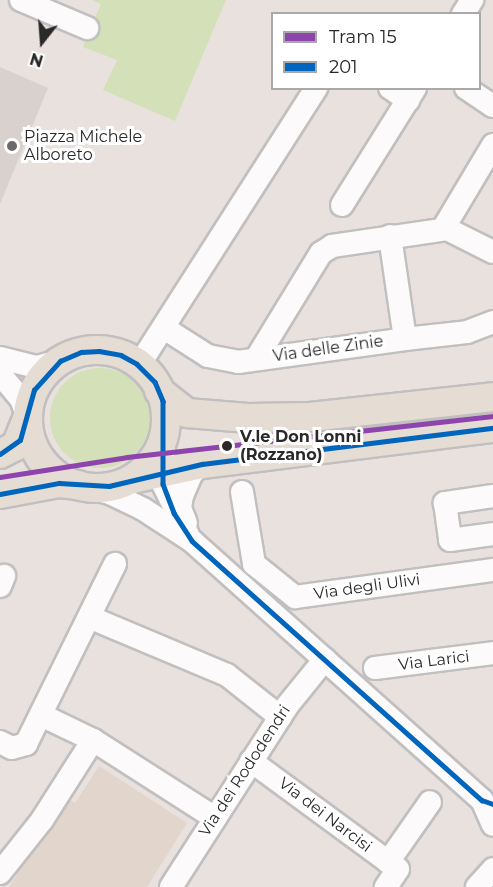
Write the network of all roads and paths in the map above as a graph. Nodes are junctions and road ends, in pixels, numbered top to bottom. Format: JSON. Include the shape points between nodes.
{"nodes":[{"id":1,"x":21,"y":0,"type":"edge"},
{"id":2,"x":87,"y":28,"type":"dead end"},
{"id":3,"x":315,"y":90,"type":"edge"},
{"id":4,"x":469,"y":90,"type":"edge"},
{"id":5,"x":404,"y":92,"type":"edge"},
{"id":6,"x":493,"y":106,"type":"edge"},
{"id":7,"x":493,"y":145,"type":"edge"},
{"id":8,"x":342,"y":206,"type":"dead end"},
{"id":9,"x":443,"y":229,"type":"junction"},
{"id":10,"x":390,"y":236,"type":"junction"},
{"id":11,"x":493,"y":252,"type":"edge"},
{"id":12,"x":493,"y":322,"type":"edge"},
{"id":13,"x":164,"y":328,"type":"junction"},
{"id":14,"x":405,"y":339,"type":"junction"},
{"id":15,"x":0,"y":358,"type":"edge"},
{"id":16,"x":256,"y":359,"type":"junction"},
{"id":17,"x":60,"y":361,"type":"junction"},
{"id":18,"x":139,"y":365,"type":"junction"},
{"id":19,"x":0,"y":374,"type":"edge"},
{"id":20,"x":159,"y":391,"type":"junction"},
{"id":21,"x":493,"y":397,"type":"edge"},
{"id":22,"x":28,"y":417,"type":"junction"},
{"id":23,"x":493,"y":428,"type":"edge"},
{"id":24,"x":164,"y":432,"type":"junction"},
{"id":25,"x":0,"y":454,"type":"edge"},
{"id":26,"x":202,"y":464,"type":"junction"},
{"id":27,"x":162,"y":471,"type":"junction"},
{"id":28,"x":122,"y":483,"type":"junction"},
{"id":29,"x":80,"y":486,"type":"junction"},
{"id":30,"x":242,"y":492,"type":"dead end"},
{"id":31,"x":0,"y":494,"type":"edge"},
{"id":32,"x":493,"y":496,"type":"edge"},
{"id":33,"x":493,"y":534,"type":"edge"},
{"id":34,"x":192,"y":541,"type":"junction"},
{"id":35,"x":115,"y":564,"type":"dead end"},
{"id":36,"x":493,"y":570,"type":"edge"},
{"id":37,"x":89,"y":617,"type":"junction"},
{"id":38,"x":493,"y":653,"type":"edge"},
{"id":39,"x":325,"y":659,"type":"junction"},
{"id":40,"x":375,"y":668,"type":"dead end"},
{"id":41,"x":41,"y":715,"type":"junction"},
{"id":42,"x":280,"y":717,"type":"junction"},
{"id":43,"x":93,"y":740,"type":"junction"},
{"id":44,"x":0,"y":742,"type":"edge"},
{"id":45,"x":251,"y":761,"type":"junction"},
{"id":46,"x":430,"y":802,"type":"dead end"},
{"id":47,"x":487,"y":802,"type":"edge"},
{"id":48,"x":215,"y":818,"type":"junction"},
{"id":49,"x":493,"y":825,"type":"edge"},
{"id":50,"x":2,"y":867,"type":"edge"},
{"id":51,"x":391,"y":873,"type":"edge"},
{"id":52,"x":171,"y":887,"type":"edge"}],
"edges":[{"from":1,"to":2,"type":"street"},
{"from":3,"to":13,"type":"street"},
{"from":4,"to":6,"type":"street"},
{"from":5,"to":8,"type":"street"},
{"from":7,"to":9,"type":"street"},
{"from":9,"to":10,"type":"street"},
{"from":9,"to":11,"type":"street","via":[[459,232]]},
{"from":10,"to":14,"type":"street","name":"Via delle Zinie"},
{"from":10,"to":16,"type":"street","via":[[332,246],[321,253]]},
{"from":12,"to":14,"type":"street","via":[[467,332]]},
{"from":13,"to":16,"type":"street","name":"Via delle Zinie","via":[[208,356],[238,362]]},
{"from":13,"to":18,"type":"street"},
{"from":14,"to":16,"type":"street","name":"Via delle Zinie"},
{"from":15,"to":17,"type":"street","via":[[28,366]]},
{"from":17,"to":18,"type":"main road","via":[[99,351],[121,355]]},
{"from":17,"to":22,"type":"main road","via":[[37,386]]},
{"from":18,"to":20,"type":"main road"},
{"from":19,"to":22,"type":"street","via":[[21,399]]},
{"from":20,"to":21,"type":"main road","via":[[188,413],[248,418],[310,417]]},
{"from":20,"to":24,"type":"main road","via":[[165,411]]},
{"from":22,"to":25,"type":"main road","via":[[16,446]]},
{"from":22,"to":29,"type":"main road","via":[[32,442],[42,460],[59,477]]},
{"from":23,"to":26,"type":"main road"},
{"from":24,"to":27,"type":"street"},
{"from":24,"to":28,"type":"main road","via":[[148,465]]},
{"from":26,"to":27,"type":"main road"},
{"from":26,"to":34,"type":"street","via":[[187,484],[180,508]]},
{"from":27,"to":28,"type":"main road"},
{"from":27,"to":34,"type":"street","via":[[167,496]]},
{"from":28,"to":29,"type":"main road","via":[[99,488]]},
{"from":29,"to":31,"type":"main road","via":[[59,483]]},
{"from":29,"to":34,"type":"street","via":[[110,493],[143,509]]},
{"from":30,"to":36,"type":"street","name":"Via degli Ulivi","via":[[254,564],[295,597]]},
{"from":32,"to":33,"type":"street","via":[[444,503],[450,540]]},
{"from":34,"to":39,"type":"street"},
{"from":35,"to":37,"type":"street"},
{"from":37,"to":41,"type":"street"},
{"from":37,"to":42,"type":"street","via":[[227,675]]},
{"from":38,"to":40,"type":"street","name":"Via Larici"},
{"from":39,"to":42,"type":"street","name":"Via dei Rododendri"},
{"from":39,"to":47,"type":"street"},
{"from":41,"to":43,"type":"street"},
{"from":41,"to":44,"type":"street","via":[[26,744],[12,748]]},
{"from":42,"to":45,"type":"street","name":"Via dei Rododendri"},
{"from":43,"to":48,"type":"street"},
{"from":43,"to":50,"type":"street","via":[[42,820]]},
{"from":45,"to":48,"type":"street","name":"Via dei Rododendri"},
{"from":45,"to":51,"type":"street","name":"Via dei Narcisi"},
{"from":46,"to":51,"type":"street"},
{"from":47,"to":49,"type":"street"},
{"from":48,"to":52,"type":"street","name":"Via dei Rododendri"}]}
